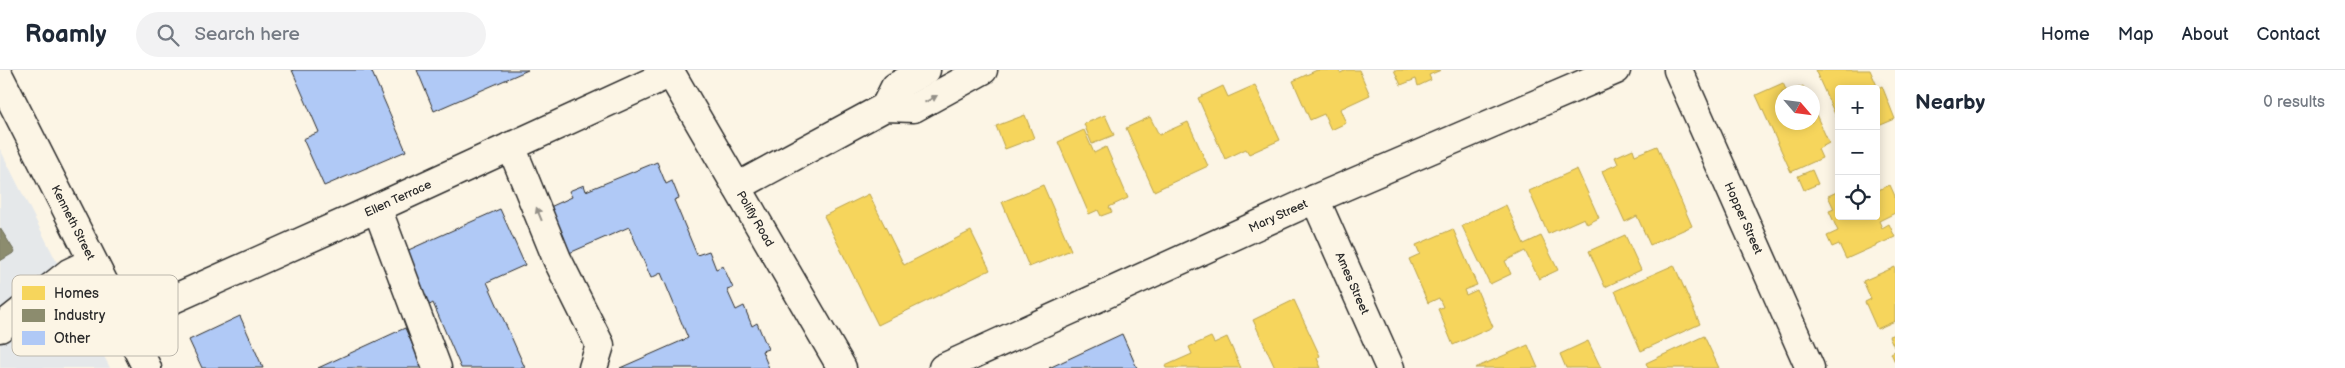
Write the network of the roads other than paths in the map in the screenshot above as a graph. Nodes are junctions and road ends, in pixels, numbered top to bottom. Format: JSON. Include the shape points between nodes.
{"nodes":[{"id":1,"x":926,"y":70,"type":"edge"},
{"id":2,"x":983,"y":70,"type":"edge"},
{"id":3,"x":1616,"y":70,"type":"edge"},
{"id":4,"x":1678,"y":70,"type":"edge"},
{"id":5,"x":670,"y":71,"type":"edge"},
{"id":6,"x":0,"y":78,"type":"edge"},
{"id":7,"x":885,"y":107,"type":"junction"},
{"id":8,"x":511,"y":146,"type":"junction"},
{"id":9,"x":737,"y":186,"type":"junction"},
{"id":10,"x":1315,"y":199,"type":"junction"},
{"id":11,"x":377,"y":208,"type":"junction"},
{"id":12,"x":92,"y":262,"type":"junction"},
{"id":13,"x":66,"y":275,"type":"edge"},
{"id":14,"x":99,"y":275,"type":"edge"},
{"id":15,"x":178,"y":297,"type":"edge"},
{"id":16,"x":12,"y":318,"type":"edge"},
{"id":17,"x":0,"y":328,"type":"edge"},
{"id":18,"x":141,"y":356,"type":"edge"},
{"id":19,"x":147,"y":368,"type":"edge"},
{"id":20,"x":437,"y":368,"type":"edge"},
{"id":21,"x":593,"y":368,"type":"edge"},
{"id":22,"x":842,"y":368,"type":"edge"},
{"id":23,"x":943,"y":368,"type":"edge"},
{"id":24,"x":1390,"y":368,"type":"edge"},
{"id":25,"x":1810,"y":368,"type":"edge"}],
"edges":[{"from":1,"to":7,"type":"street","via":[[895,87]]},
{"from":7,"to":2,"type":"street","one_way":true,"via":[[914,108]]},
{"from":3,"to":10,"type":"street","name":"Mary Street"},
{"from":4,"to":25,"type":"street","name":"Hopper Street"},
{"from":5,"to":8,"type":"street","name":"Ellen Terrace"},
{"from":5,"to":9,"type":"street","name":"Polifly Road"},
{"from":6,"to":12,"type":"street","name":"Kenneth Street"},
{"from":7,"to":9,"type":"street"},
{"from":8,"to":11,"type":"street","name":"Ellen Terrace"},
{"from":21,"to":8,"type":"street","one_way":true,"via":[[600,345],[557,259]]},
{"from":9,"to":22,"type":"street","name":"Polifly Road"},
{"from":10,"to":23,"type":"street","name":"Mary Street"},
{"from":10,"to":24,"type":"street","name":"Ames Street"},
{"from":11,"to":15,"type":"street","name":"Ellen Terrace"},
{"from":11,"to":20,"type":"street"},
{"from":12,"to":13,"type":"street"},
{"from":12,"to":14,"type":"street","name":"Kenneth Street"},
{"from":16,"to":17,"type":"street"},
{"from":18,"to":19,"type":"street","name":"Kenneth Street"}]}
